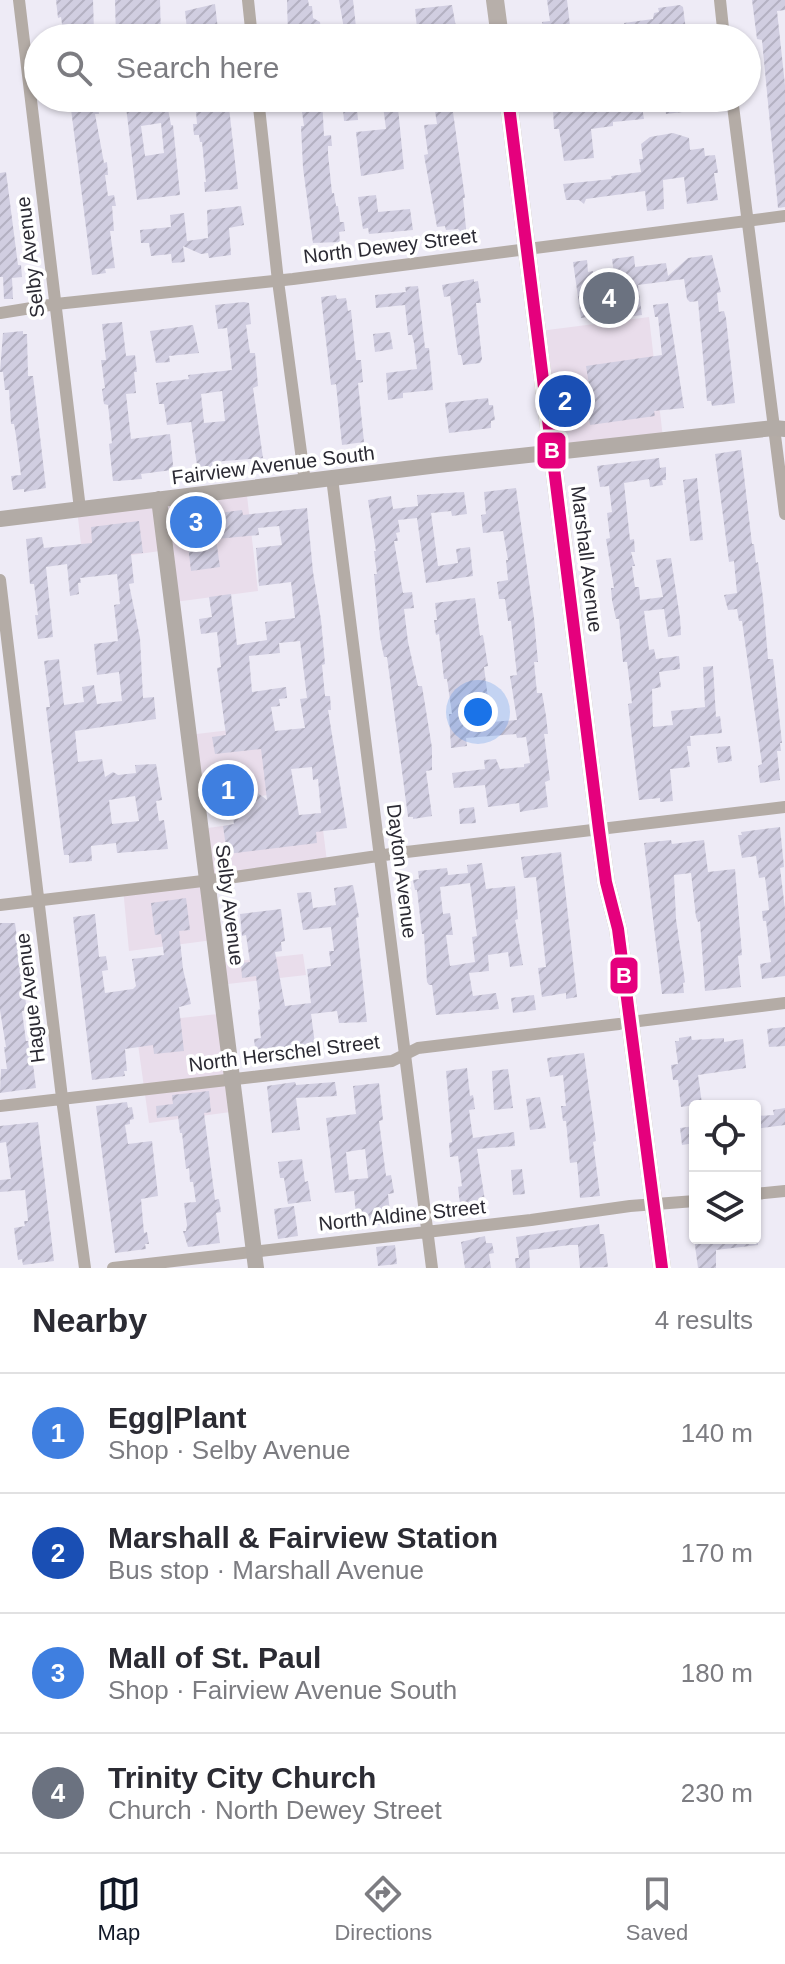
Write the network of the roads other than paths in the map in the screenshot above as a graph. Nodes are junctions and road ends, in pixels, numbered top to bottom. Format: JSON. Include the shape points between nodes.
{"nodes":[{"id":1,"x":19,"y":0,"type":"edge"},
{"id":2,"x":248,"y":0,"type":"edge"},
{"id":3,"x":495,"y":0,"type":"edge"},
{"id":4,"x":720,"y":0,"type":"edge"},
{"id":5,"x":251,"y":24,"type":"edge"},
{"id":6,"x":498,"y":24,"type":"edge"},
{"id":7,"x":723,"y":24,"type":"edge"},
{"id":8,"x":24,"y":41,"type":"edge"},
{"id":9,"x":33,"y":112,"type":"edge"},
{"id":10,"x":260,"y":112,"type":"edge"},
{"id":11,"x":510,"y":112,"type":"edge"},
{"id":12,"x":734,"y":112,"type":"edge"},
{"id":13,"x":785,"y":216,"type":"edge"},
{"id":14,"x":746,"y":221,"type":"junction"},
{"id":15,"x":527,"y":249,"type":"junction"},
{"id":16,"x":278,"y":281,"type":"junction"},
{"id":17,"x":56,"y":304,"type":"junction"},
{"id":18,"x":0,"y":313,"type":"edge"},
{"id":19,"x":780,"y":429,"type":"edge"},
{"id":20,"x":551,"y":453,"type":"junction"},
{"id":21,"x":332,"y":478,"type":"junction"},
{"id":22,"x":305,"y":482,"type":"junction"},
{"id":23,"x":783,"y":484,"type":"edge"},
{"id":24,"x":159,"y":499,"type":"junction"},
{"id":25,"x":80,"y":509,"type":"junction"},
{"id":26,"x":785,"y":514,"type":"edge"},
{"id":27,"x":0,"y":519,"type":"edge"},
{"id":28,"x":0,"y":580,"type":"edge"},
{"id":29,"x":785,"y":807,"type":"edge"},
{"id":30,"x":599,"y":830,"type":"junction"},
{"id":31,"x":380,"y":856,"type":"junction"},
{"id":32,"x":207,"y":880,"type":"junction"},
{"id":33,"x":38,"y":901,"type":"junction"},
{"id":34,"x":0,"y":905,"type":"edge"},
{"id":35,"x":785,"y":1003,"type":"edge"},
{"id":36,"x":625,"y":1023,"type":"junction"},
{"id":37,"x":405,"y":1054,"type":"junction"},
{"id":38,"x":233,"y":1080,"type":"junction"},
{"id":39,"x":62,"y":1099,"type":"junction"},
{"id":40,"x":0,"y":1106,"type":"edge"},
{"id":41,"x":785,"y":1191,"type":"edge"},
{"id":42,"x":761,"y":1193,"type":"edge"},
{"id":43,"x":689,"y":1202,"type":"edge"},
{"id":44,"x":648,"y":1206,"type":"junction"},
{"id":45,"x":428,"y":1232,"type":"junction"},
{"id":46,"x":255,"y":1260,"type":"edge"},
{"id":47,"x":85,"y":1268,"type":"edge"},
{"id":48,"x":113,"y":1268,"type":"edge"},
{"id":49,"x":432,"y":1268,"type":"edge"},
{"id":50,"x":650,"y":1268,"type":"edge"},
{"id":51,"x":662,"y":1268,"type":"edge"}],
"edges":[{"from":1,"to":8,"type":"street","name":"Selby Avenue"},
{"from":2,"to":5,"type":"street"},
{"from":3,"to":6,"type":"main road"},
{"from":4,"to":7,"type":"street"},
{"from":9,"to":17,"type":"street","name":"Selby Avenue"},
{"from":10,"to":16,"type":"street"},
{"from":11,"to":15,"type":"main road","name":"Marshall Avenue"},
{"from":12,"to":14,"type":"street"},
{"from":13,"to":14,"type":"street","name":"North Dewey Street"},
{"from":14,"to":15,"type":"street","name":"North Dewey Street"},
{"from":14,"to":19,"type":"street"},
{"from":15,"to":16,"type":"street","name":"North Dewey Street"},
{"from":15,"to":20,"type":"main road","name":"Marshall Avenue"},
{"from":16,"to":17,"type":"street","name":"North Dewey Street"},
{"from":16,"to":22,"type":"street"},
{"from":17,"to":18,"type":"street","name":"North Dewey Street"},
{"from":17,"to":25,"type":"street","name":"Selby Avenue"},
{"from":19,"to":20,"type":"street","name":"Fairview Avenue South"},
{"from":19,"to":23,"type":"street"},
{"from":20,"to":21,"type":"street","name":"Fairview Avenue South"},
{"from":20,"to":30,"type":"main road","name":"Marshall Avenue"},
{"from":21,"to":22,"type":"street","name":"Fairview Avenue South"},
{"from":21,"to":31,"type":"street","name":"Dayton Avenue"},
{"from":22,"to":24,"type":"street","name":"Fairview Avenue South"},
{"from":23,"to":26,"type":"street"},
{"from":24,"to":25,"type":"street","name":"Fairview Avenue South"},
{"from":24,"to":32,"type":"street","name":"Selby Avenue"},
{"from":25,"to":27,"type":"street","name":"Fairview Avenue South"},
{"from":28,"to":33,"type":"street","name":"Hague Avenue"},
{"from":29,"to":30,"type":"street"},
{"from":30,"to":31,"type":"street"},
{"from":30,"to":36,"type":"main road","name":"Marshall Avenue","via":[[618,929]]},
{"from":31,"to":32,"type":"street"},
{"from":31,"to":37,"type":"street","name":"Dayton Avenue"},
{"from":32,"to":33,"type":"street"},
{"from":32,"to":38,"type":"street","name":"Selby Avenue"},
{"from":33,"to":34,"type":"street"},
{"from":33,"to":39,"type":"street","name":"Hague Avenue"},
{"from":35,"to":36,"type":"street","name":"North Herschel Street"},
{"from":36,"to":37,"type":"street","name":"North Herschel Street","via":[[418,1048]]},
{"from":36,"to":44,"type":"main road","name":"Marshall Avenue"},
{"from":37,"to":38,"type":"street","name":"North Herschel Street","via":[[392,1061]]},
{"from":37,"to":45,"type":"street","name":"Dayton Avenue"},
{"from":38,"to":39,"type":"street","name":"North Herschel Street"},
{"from":38,"to":46,"type":"street","name":"Selby Avenue"},
{"from":39,"to":40,"type":"street","name":"North Herschel Street"},
{"from":39,"to":47,"type":"street","name":"Hague Avenue"},
{"from":41,"to":42,"type":"street"},
{"from":43,"to":44,"type":"street","name":"North Aldine Street"},
{"from":44,"to":45,"type":"street","name":"North Aldine Street"},
{"from":44,"to":50,"type":"main road","name":"Marshall Avenue"},
{"from":44,"to":51,"type":"main road","name":"Marshall Avenue"},
{"from":45,"to":46,"type":"street","name":"North Aldine Street"},
{"from":45,"to":49,"type":"street","name":"Dayton Avenue"},
{"from":46,"to":48,"type":"street","name":"North Aldine Street"}]}
